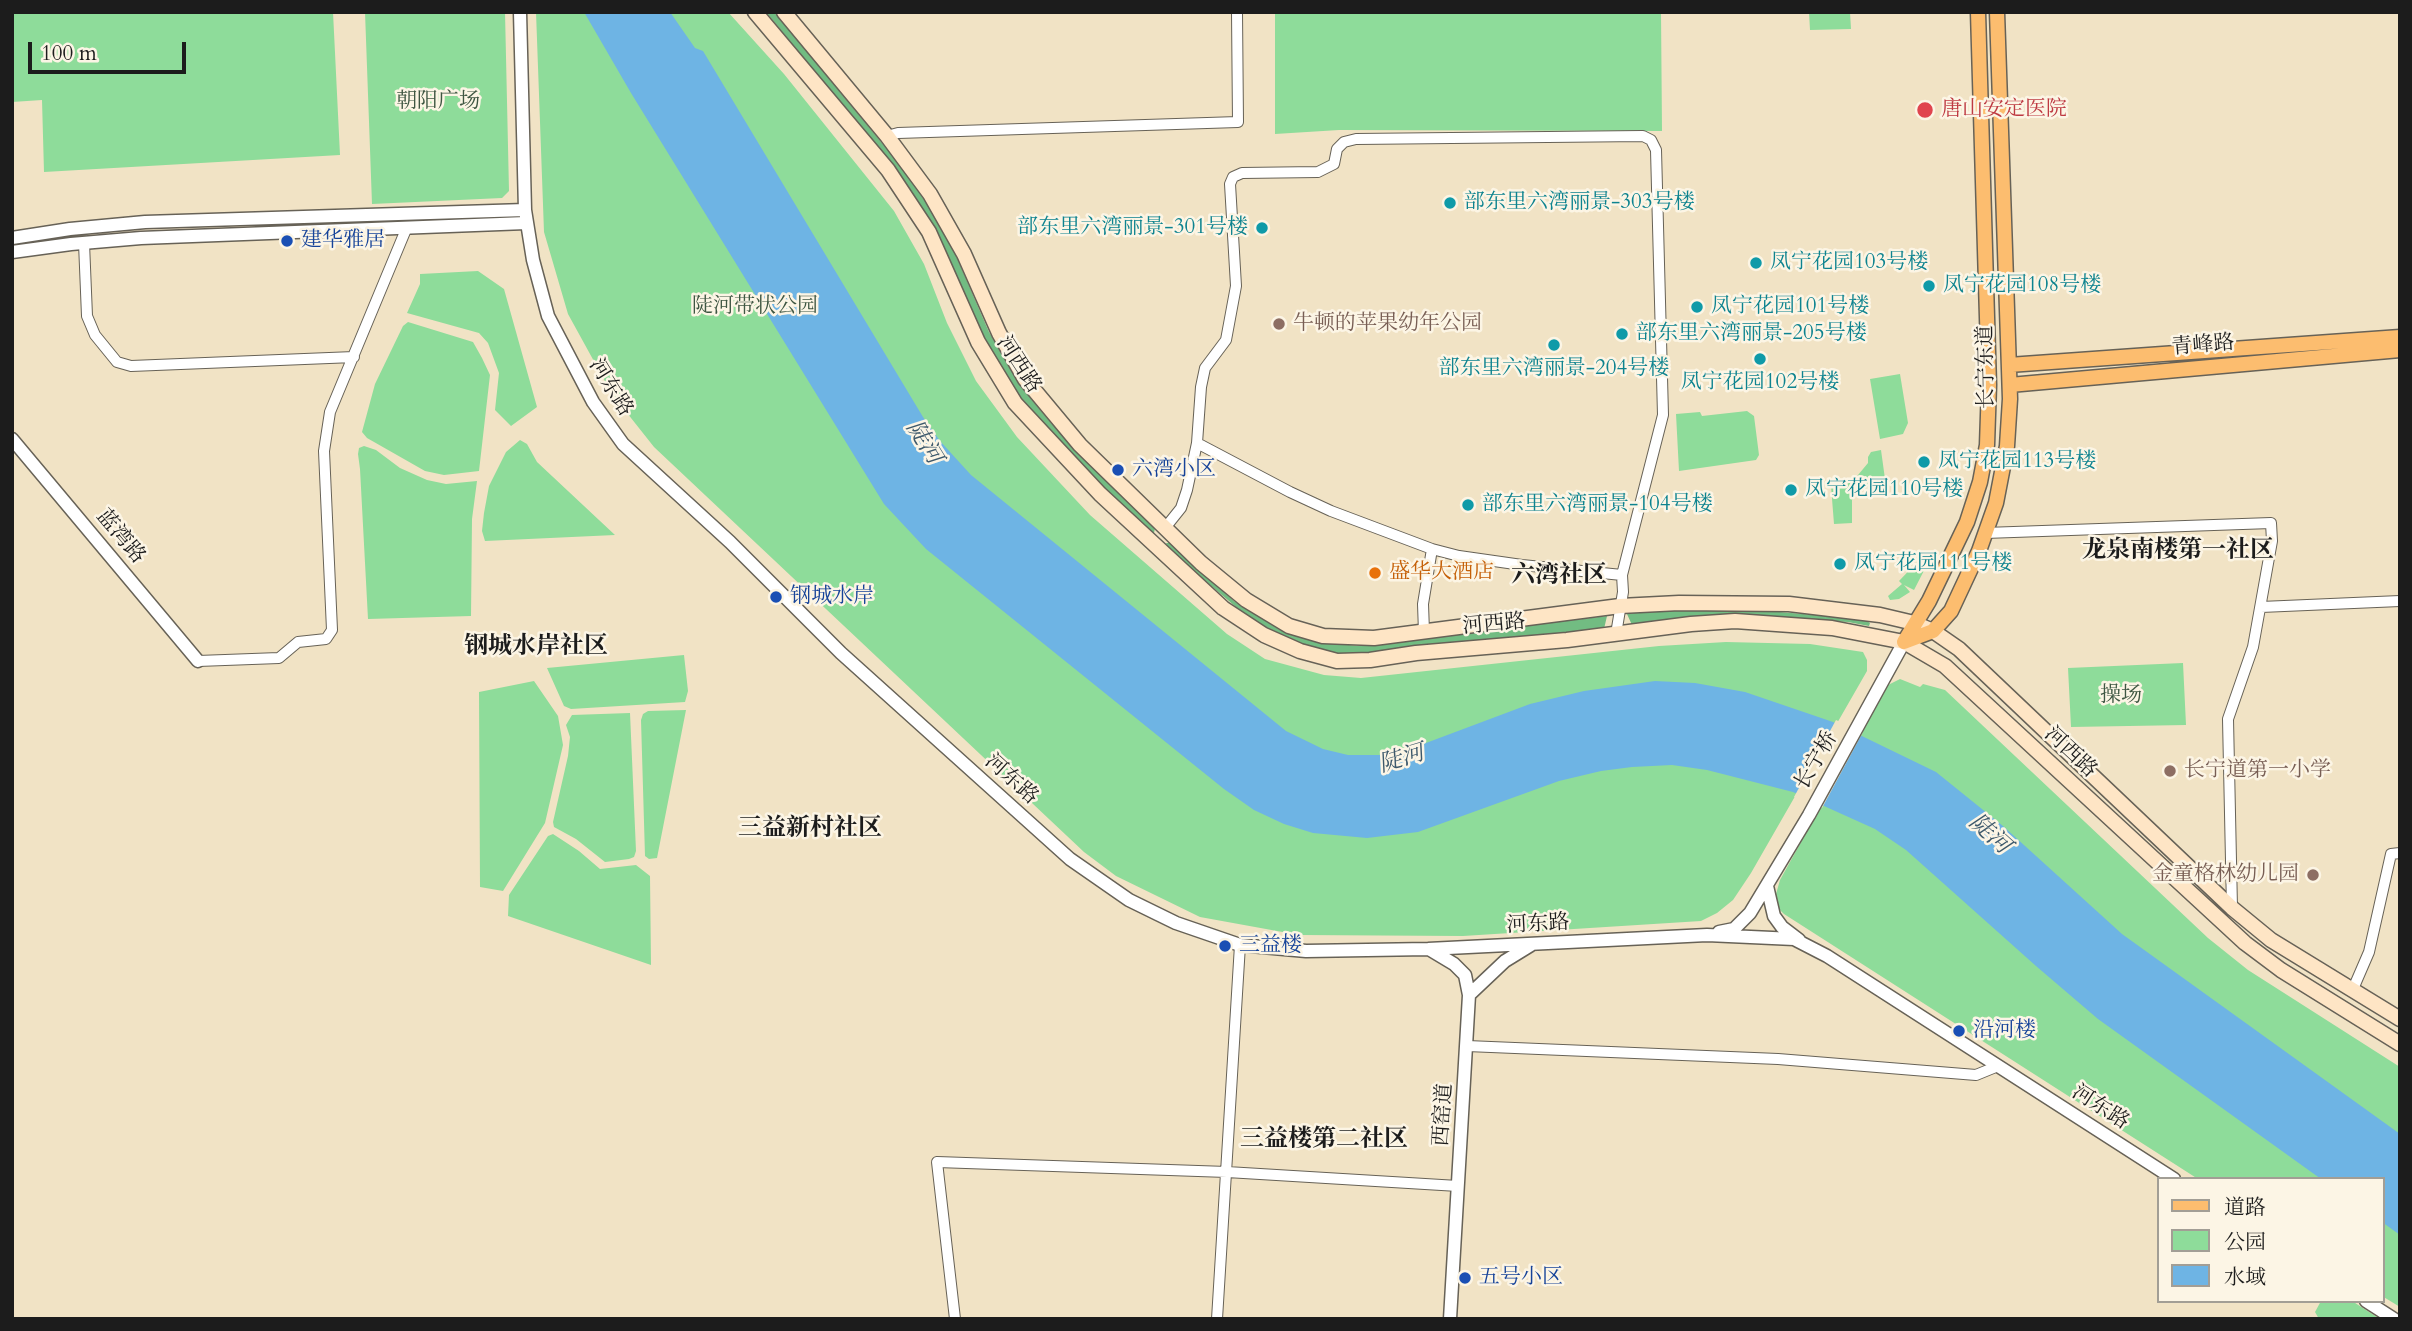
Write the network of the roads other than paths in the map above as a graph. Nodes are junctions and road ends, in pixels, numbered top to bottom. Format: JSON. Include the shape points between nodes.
{"nodes":[{"id":1,"x":520,"y":12,"type":"edge"},
{"id":2,"x":755,"y":12,"type":"edge"},
{"id":3,"x":784,"y":12,"type":"edge"},
{"id":4,"x":1237,"y":12,"type":"edge"},
{"id":5,"x":1978,"y":12,"type":"edge"},
{"id":6,"x":1997,"y":12,"type":"edge"},
{"id":7,"x":887,"y":135,"type":"junction"},
{"id":8,"x":525,"y":210,"type":"junction"},
{"id":9,"x":526,"y":223,"type":"junction"},
{"id":10,"x":407,"y":227,"type":"junction"},
{"id":11,"x":12,"y":238,"type":"edge"},
{"id":12,"x":84,"y":243,"type":"junction"},
{"id":13,"x":12,"y":253,"type":"edge"},
{"id":14,"x":2400,"y":337,"type":"edge"},
{"id":15,"x":2400,"y":349,"type":"edge"},
{"id":16,"x":354,"y":357,"type":"junction"},
{"id":17,"x":2009,"y":365,"type":"junction"},
{"id":18,"x":2010,"y":385,"type":"junction"},
{"id":19,"x":12,"y":439,"type":"edge"},
{"id":20,"x":1197,"y":443,"type":"junction"},
{"id":21,"x":1165,"y":528,"type":"junction"},
{"id":22,"x":1985,"y":533,"type":"junction"},
{"id":23,"x":1155,"y":545,"type":"junction"},
{"id":24,"x":1432,"y":549,"type":"junction"},
{"id":25,"x":1622,"y":575,"type":"junction"},
{"id":26,"x":2400,"y":601,"type":"edge"},
{"id":27,"x":1620,"y":606,"type":"junction"},
{"id":28,"x":2260,"y":607,"type":"junction"},
{"id":29,"x":1914,"y":623,"type":"junction"},
{"id":30,"x":1933,"y":631,"type":"junction"},
{"id":31,"x":1424,"y":632,"type":"junction"},
{"id":32,"x":1616,"y":634,"type":"junction"},
{"id":33,"x":1904,"y":642,"type":"junction"},
{"id":34,"x":198,"y":661,"type":"joint"},
{"id":35,"x":1859,"y":727,"type":"joint"},
{"id":36,"x":2400,"y":853,"type":"edge"},
{"id":37,"x":1767,"y":886,"type":"junction"},
{"id":38,"x":2232,"y":908,"type":"junction"},
{"id":39,"x":1707,"y":936,"type":"junction"},
{"id":40,"x":1802,"y":942,"type":"junction"},
{"id":41,"x":1533,"y":944,"type":"junction"},
{"id":42,"x":1240,"y":945,"type":"junction"},
{"id":43,"x":1428,"y":949,"type":"junction"},
{"id":44,"x":2353,"y":989,"type":"junction"},
{"id":45,"x":1469,"y":995,"type":"junction"},
{"id":46,"x":2400,"y":1019,"type":"edge"},
{"id":47,"x":2400,"y":1044,"type":"edge"},
{"id":48,"x":1468,"y":1046,"type":"junction"},
{"id":49,"x":1998,"y":1066,"type":"junction"},
{"id":50,"x":1227,"y":1172,"type":"junction"},
{"id":51,"x":2171,"y":1177,"type":"edge"},
{"id":52,"x":1458,"y":1186,"type":"junction"},
{"id":53,"x":2369,"y":1303,"type":"edge"},
{"id":54,"x":955,"y":1319,"type":"edge"},
{"id":55,"x":1217,"y":1319,"type":"edge"},
{"id":56,"x":1450,"y":1319,"type":"edge"},
{"id":57,"x":2394,"y":1319,"type":"edge"}],
"edges":[{"from":1,"to":8,"type":"street","name":"河东路"},
{"from":2,"to":23,"type":"main road","name":"河西路","via":[[895,180],[929,232],[978,342],[1015,403]]},
{"from":3,"to":7,"type":"main road","name":"河西路"},
{"from":4,"to":7,"type":"street","via":[[1238,122]]},
{"from":5,"to":29,"type":"main road","name":"长宁东道","via":[[1987,445],[1967,522]]},
{"from":6,"to":17,"type":"main road","name":"长宁东道"},
{"from":7,"to":21,"type":"main road","name":"河西路","via":[[930,194],[964,254],[1025,379],[1080,445]]},
{"from":8,"to":9,"type":"street","name":"河东路"},
{"from":8,"to":11,"type":"street","via":[[145,222]]},
{"from":9,"to":10,"type":"street"},
{"from":9,"to":42,"type":"street","name":"河东路","via":[[548,316],[593,402],[624,444],[841,653],[1070,859],[1129,900],[1176,923]]},
{"from":10,"to":12,"type":"street"},
{"from":10,"to":16,"type":"street"},
{"from":12,"to":13,"type":"street"},
{"from":12,"to":16,"type":"street","via":[[88,316],[95,335],[117,362],[131,366]]},
{"from":14,"to":17,"type":"main road","name":"青峰路"},
{"from":15,"to":18,"type":"main road","name":"青峰路"},
{"from":16,"to":34,"type":"street","via":[[330,412],[324,451],[332,630],[326,639],[298,642],[279,658]]},
{"from":17,"to":18,"type":"main road","name":"长宁东道"},
{"from":18,"to":22,"type":"main road","name":"长宁东道","via":[[2007,446]]},
{"from":19,"to":34,"type":"street","name":"蓝湾路"},
{"from":20,"to":21,"type":"street","via":[[1181,508]]},
{"from":20,"to":24,"type":"street","via":[[1331,511]]},
{"from":20,"to":25,"type":"street","via":[[1205,368],[1226,340],[1236,286],[1233,177],[1318,172],[1334,164],[1344,142],[1356,139],[1643,136],[1656,150],[1663,415]]},
{"from":21,"to":23,"type":"main road"},
{"from":21,"to":31,"type":"main road","name":"河西路","via":[[1246,600],[1289,626],[1323,636],[1374,638]]},
{"from":22,"to":28,"type":"street","via":[[2271,523]]},
{"from":22,"to":30,"type":"main road","name":"长宁东道","via":[[1951,611]]},
{"from":23,"to":32,"type":"main road","name":"河西路","via":[[1223,608],[1264,635],[1337,661]]},
{"from":24,"to":25,"type":"street","via":[[1522,565]]},
{"from":24,"to":31,"type":"street","via":[[1423,604]]},
{"from":25,"to":27,"type":"street"},
{"from":26,"to":28,"type":"street"},
{"from":27,"to":29,"type":"main road","name":"河西路","via":[[1789,604]]},
{"from":27,"to":31,"type":"main road","name":"河西路"},
{"from":27,"to":32,"type":"street"},
{"from":28,"to":38,"type":"street","via":[[2253,648],[2228,719]]},
{"from":29,"to":30,"type":"main road","name":"河西路"},
{"from":29,"to":33,"type":"main road","name":"长宁东道"},
{"from":30,"to":33,"type":"main road"},
{"from":30,"to":38,"type":"main road","name":"河西路","via":[[1959,649]]},
{"from":32,"to":33,"type":"main road","name":"河西路","via":[[1735,621],[1832,628]]},
{"from":33,"to":35,"type":"street","name":"长宁东道"},
{"from":33,"to":47,"type":"main road","name":"河西路","via":[[1945,666],[2245,943]]},
{"from":35,"to":37,"type":"street","name":"长宁桥"},
{"from":36,"to":44,"type":"street","via":[[2391,854],[2369,953]]},
{"from":37,"to":39,"type":"street","name":"河东路","via":[[1734,929]]},
{"from":37,"to":40,"type":"street","via":[[1774,916]]},
{"from":38,"to":44,"type":"main road","name":"河西路","via":[[2272,940]]},
{"from":39,"to":40,"type":"street","name":"河东路","via":[[1768,936]]},
{"from":39,"to":41,"type":"street","name":"河东路"},
{"from":40,"to":49,"type":"street","name":"河东路"},
{"from":41,"to":43,"type":"street","name":"河东路"},
{"from":41,"to":45,"type":"street","via":[[1505,961]]},
{"from":42,"to":43,"type":"street","name":"河东路","via":[[1306,951]]},
{"from":42,"to":50,"type":"street"},
{"from":43,"to":45,"type":"street","via":[[1465,975]]},
{"from":44,"to":46,"type":"main road","name":"河西路"},
{"from":45,"to":48,"type":"street","name":"西窑道"},
{"from":48,"to":49,"type":"street","via":[[1778,1059],[1976,1074]]},
{"from":48,"to":52,"type":"street","name":"西窑道"},
{"from":49,"to":51,"type":"street","name":"河东路"},
{"from":50,"to":52,"type":"street"},
{"from":50,"to":54,"type":"street","via":[[937,1162]]},
{"from":50,"to":55,"type":"street"},
{"from":52,"to":56,"type":"street","name":"西窑道"},
{"from":53,"to":57,"type":"street"}]}
